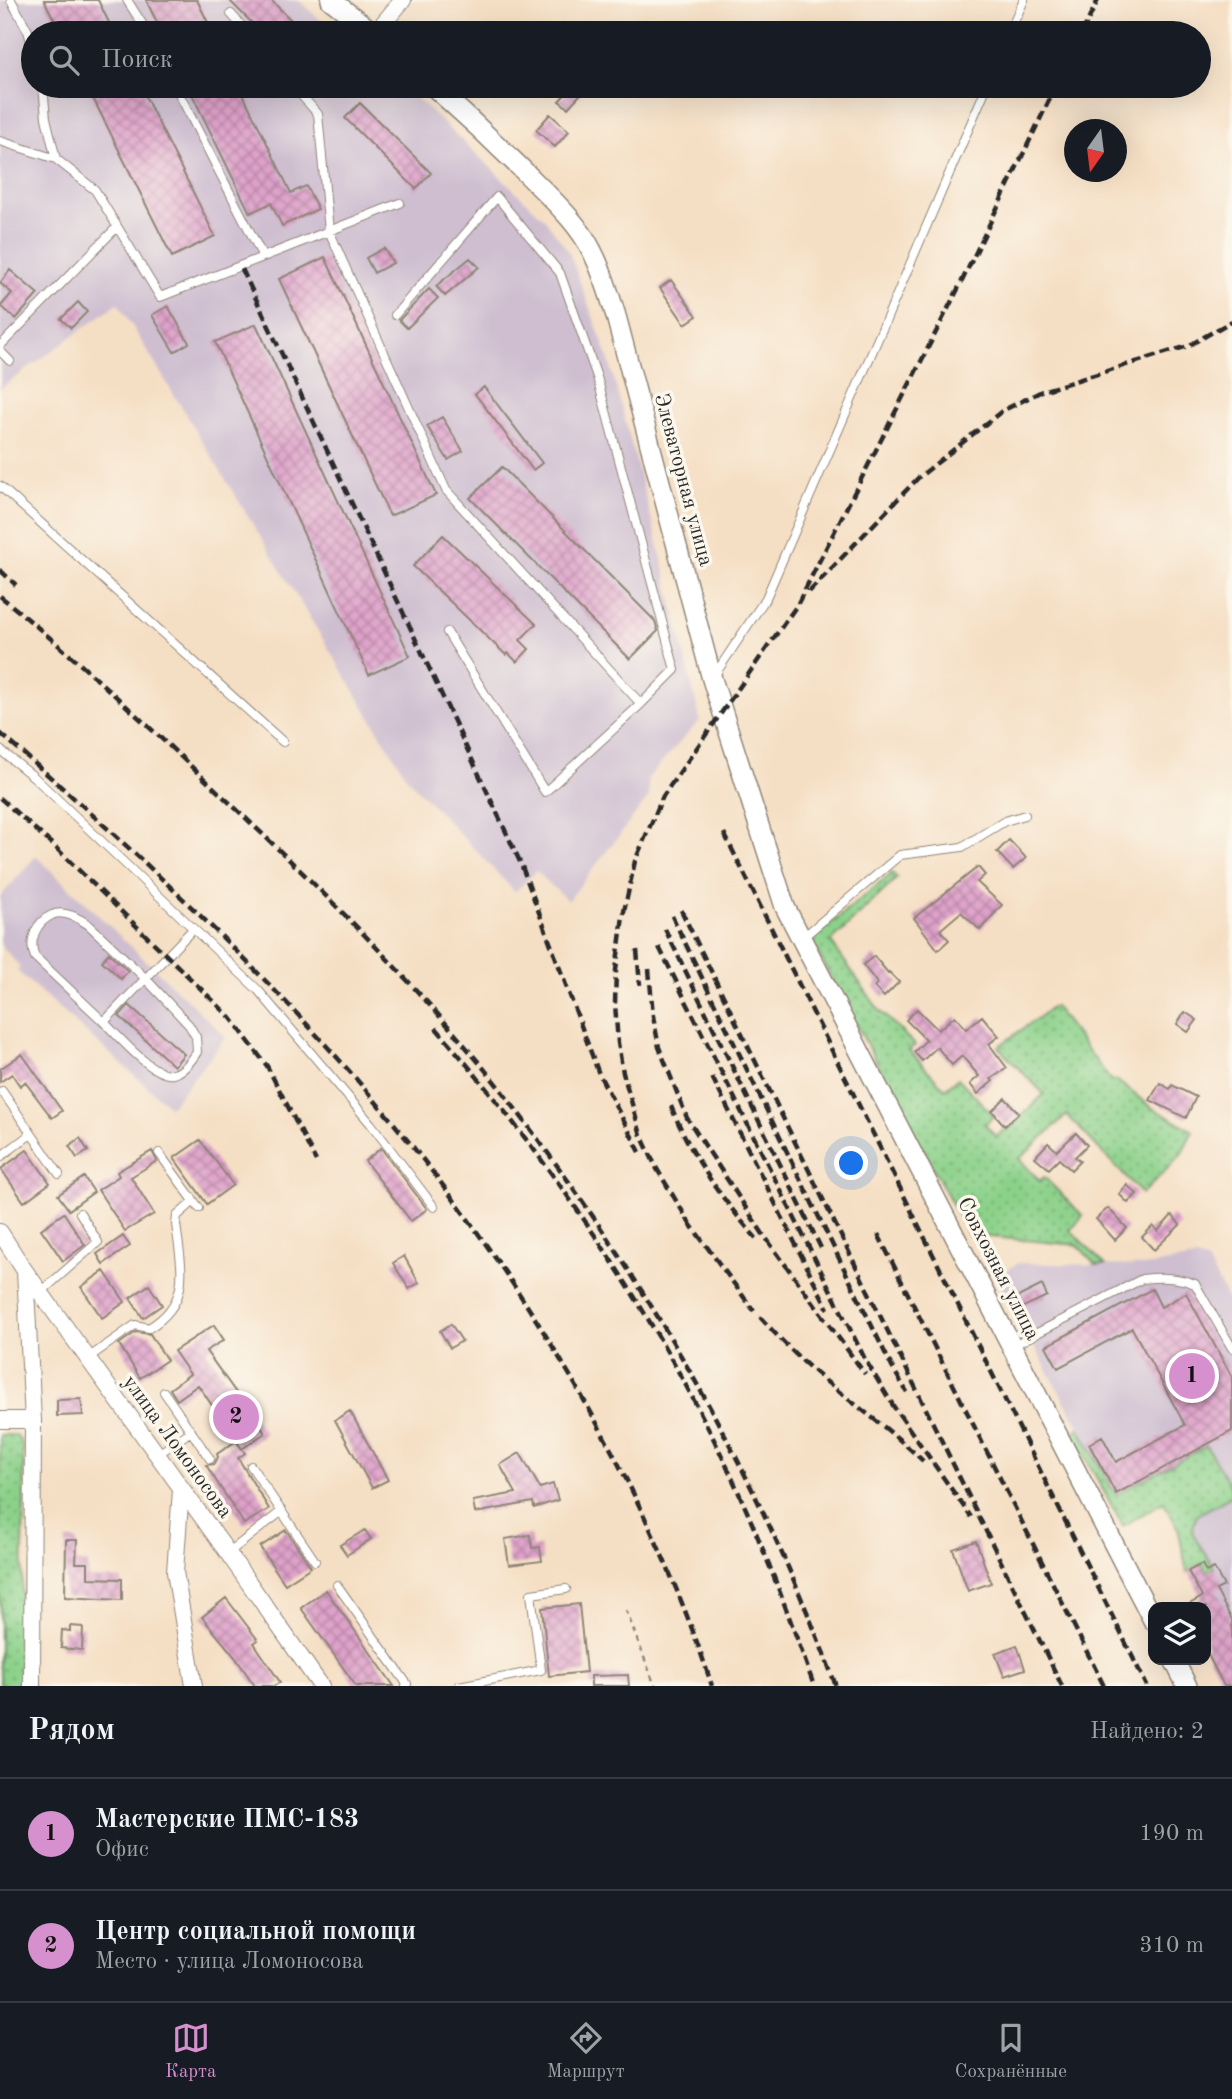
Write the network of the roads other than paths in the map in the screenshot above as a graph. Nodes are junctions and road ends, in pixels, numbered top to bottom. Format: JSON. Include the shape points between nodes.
{"nodes":[{"id":1,"x":11,"y":0,"type":"edge"},
{"id":2,"x":127,"y":0,"type":"edge"},
{"id":3,"x":331,"y":0,"type":"edge"},
{"id":4,"x":403,"y":0,"type":"edge"},
{"id":5,"x":1024,"y":0,"type":"edge"},
{"id":6,"x":231,"y":14,"type":"dead end"},
{"id":7,"x":23,"y":21,"type":"edge"},
{"id":8,"x":140,"y":21,"type":"edge"},
{"id":9,"x":237,"y":21,"type":"edge"},
{"id":10,"x":359,"y":21,"type":"edge"},
{"id":11,"x":385,"y":21,"type":"edge"},
{"id":12,"x":1014,"y":21,"type":"edge"},
{"id":13,"x":44,"y":98,"type":"edge"},
{"id":14,"x":180,"y":98,"type":"edge"},
{"id":15,"x":303,"y":98,"type":"edge"},
{"id":16,"x":447,"y":98,"type":"edge"},
{"id":17,"x":982,"y":98,"type":"edge"},
{"id":18,"x":0,"y":141,"type":"edge"},
{"id":19,"x":56,"y":159,"type":"junction"},
{"id":20,"x":400,"y":202,"type":"dead end"},
{"id":21,"x":117,"y":227,"type":"junction"},
{"id":22,"x":329,"y":231,"type":"junction"},
{"id":23,"x":262,"y":257,"type":"junction"},
{"id":24,"x":396,"y":315,"type":"dead end"},
{"id":25,"x":0,"y":349,"type":"edge"},
{"id":26,"x":10,"y":360,"type":"dead end"},
{"id":27,"x":0,"y":486,"type":"edge"},
{"id":28,"x":447,"y":632,"type":"dead end"},
{"id":29,"x":712,"y":679,"type":"junction"},
{"id":30,"x":641,"y":704,"type":"junction"},
{"id":31,"x":283,"y":742,"type":"dead end"},
{"id":32,"x":0,"y":750,"type":"edge"},
{"id":33,"x":1025,"y":815,"type":"dead end"},
{"id":34,"x":193,"y":929,"type":"junction"},
{"id":35,"x":800,"y":939,"type":"junction"},
{"id":36,"x":145,"y":978,"type":"junction"},
{"id":37,"x":104,"y":1022,"type":"junction"},
{"id":38,"x":2,"y":1091,"type":"dead end"},
{"id":39,"x":31,"y":1133,"type":"junction"},
{"id":40,"x":159,"y":1153,"type":"dead end"},
{"id":41,"x":0,"y":1157,"type":"edge"},
{"id":42,"x":59,"y":1174,"type":"dead end"},
{"id":43,"x":434,"y":1207,"type":"dead end"},
{"id":44,"x":80,"y":1213,"type":"dead end"},
{"id":45,"x":0,"y":1232,"type":"edge"},
{"id":46,"x":25,"y":1271,"type":"junction"},
{"id":47,"x":41,"y":1292,"type":"junction"},
{"id":48,"x":1012,"y":1346,"type":"junction"},
{"id":49,"x":1232,"y":1348,"type":"edge"},
{"id":50,"x":88,"y":1358,"type":"junction"},
{"id":51,"x":164,"y":1392,"type":"dead end"},
{"id":52,"x":0,"y":1420,"type":"edge"},
{"id":53,"x":33,"y":1420,"type":"junction"},
{"id":54,"x":191,"y":1431,"type":"junction"},
{"id":55,"x":157,"y":1455,"type":"junction"},
{"id":56,"x":210,"y":1459,"type":"dead end"},
{"id":57,"x":251,"y":1466,"type":"dead end"},
{"id":58,"x":181,"y":1490,"type":"junction"},
{"id":59,"x":282,"y":1511,"type":"junction"},
{"id":60,"x":228,"y":1553,"type":"junction"},
{"id":61,"x":315,"y":1561,"type":"dead end"},
{"id":62,"x":337,"y":1585,"type":"dead end"},
{"id":63,"x":566,"y":1590,"type":"dead end"},
{"id":64,"x":1148,"y":1610,"type":"edge"},
{"id":65,"x":1176,"y":1665,"type":"edge"},
{"id":66,"x":32,"y":1686,"type":"edge"},
{"id":67,"x":194,"y":1686,"type":"edge"},
{"id":68,"x":321,"y":1686,"type":"edge"},
{"id":69,"x":406,"y":1686,"type":"edge"},
{"id":70,"x":458,"y":1686,"type":"edge"},
{"id":71,"x":1187,"y":1686,"type":"edge"}],
"edges":[{"from":1,"to":7,"type":"lane"},
{"from":2,"to":8,"type":"lane"},
{"from":3,"to":10,"type":"street"},
{"from":4,"to":11,"type":"street"},
{"from":5,"to":12,"type":"lane"},
{"from":6,"to":9,"type":"lane"},
{"from":13,"to":19,"type":"lane"},
{"from":14,"to":23,"type":"lane"},
{"from":15,"to":22,"type":"lane","via":[[317,114]]},
{"from":16,"to":29,"type":"street","name":"Элеваторная улица","via":[[561,209],[592,250],[616,316]]},
{"from":17,"to":29,"type":"lane","via":[[766,598]]},
{"from":18,"to":19,"type":"lane"},
{"from":19,"to":21,"type":"lane","via":[[95,190]]},
{"from":20,"to":22,"type":"lane"},
{"from":21,"to":23,"type":"lane","via":[[160,297]]},
{"from":21,"to":25,"type":"lane"},
{"from":22,"to":23,"type":"lane"},
{"from":22,"to":30,"type":"lane","via":[[446,490]]},
{"from":24,"to":30,"type":"lane","via":[[497,197],[561,273],[597,377],[675,670]]},
{"from":25,"to":26,"type":"lane"},
{"from":27,"to":31,"type":"lane"},
{"from":28,"to":30,"type":"lane","via":[[545,792]]},
{"from":29,"to":35,"type":"street","name":"Элеваторная улица","via":[[785,907]]},
{"from":32,"to":34,"type":"lane"},
{"from":33,"to":35,"type":"lane","via":[[1005,821],[961,847],[900,855]]},
{"from":34,"to":36,"type":"lane"},
{"from":34,"to":43,"type":"lane","via":[[258,990]]},
{"from":35,"to":48,"type":"street","name":"Совхозная улица"},
{"from":36,"to":37,"type":"lane"},
{"from":36,"to":37,"type":"lane","via":[[194,1031],[198,1045],[193,1058],[180,1071],[164,1074]]},
{"from":36,"to":37,"type":"lane","via":[[80,919],[52,914],[43,923],[34,933],[35,957]]},
{"from":38,"to":39,"type":"lane"},
{"from":39,"to":41,"type":"lane"},
{"from":39,"to":42,"type":"lane"},
{"from":40,"to":50,"type":"lane","via":[[197,1204],[177,1216],[180,1293],[166,1317],[149,1328],[135,1325]]},
{"from":44,"to":47,"type":"lane","via":[[98,1242]]},
{"from":45,"to":46,"type":"street","name":"улица Ломоносова"},
{"from":46,"to":47,"type":"street","name":"улица Ломоносова"},
{"from":46,"to":53,"type":"street"},
{"from":47,"to":50,"type":"street","name":"улица Ломоносова"},
{"from":48,"to":49,"type":"lane","via":[[1142,1279],[1160,1277],[1195,1284]]},
{"from":48,"to":64,"type":"street","name":"Совхозная улица"},
{"from":50,"to":55,"type":"street","name":"улица Ломоносова"},
{"from":51,"to":54,"type":"lane"},
{"from":52,"to":53,"type":"street"},
{"from":53,"to":66,"type":"street"},
{"from":54,"to":55,"type":"lane"},
{"from":54,"to":56,"type":"lane"},
{"from":55,"to":58,"type":"street","name":"улица Ломоносова"},
{"from":57,"to":59,"type":"lane"},
{"from":58,"to":60,"type":"street","name":"улица Ломоносова"},
{"from":58,"to":67,"type":"street","via":[[176,1572]]},
{"from":59,"to":60,"type":"lane"},
{"from":59,"to":61,"type":"lane"},
{"from":60,"to":68,"type":"street","name":"улица Ломоносова"},
{"from":62,"to":69,"type":"lane"},
{"from":63,"to":70,"type":"lane","via":[[531,1594],[541,1670]]},
{"from":65,"to":71,"type":"street"}]}
